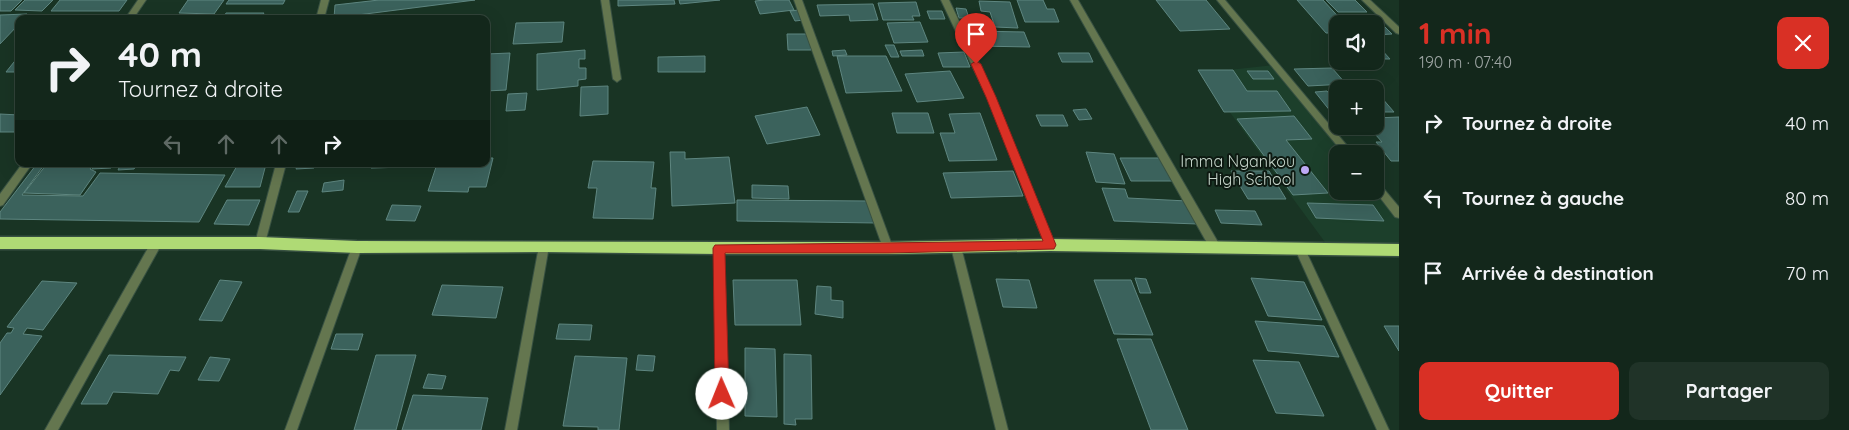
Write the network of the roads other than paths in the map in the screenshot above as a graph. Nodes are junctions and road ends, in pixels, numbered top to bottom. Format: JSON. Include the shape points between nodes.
{"nodes":[{"id":1,"x":142,"y":0,"type":"edge"},
{"id":2,"x":325,"y":0,"type":"edge"},
{"id":3,"x":605,"y":0,"type":"edge"},
{"id":4,"x":798,"y":0,"type":"edge"},
{"id":5,"x":945,"y":0,"type":"edge"},
{"id":6,"x":1074,"y":0,"type":"edge"},
{"id":7,"x":1221,"y":0,"type":"edge"},
{"id":8,"x":1366,"y":0,"type":"edge"},
{"id":9,"x":132,"y":15,"type":"edge"},
{"id":10,"x":321,"y":15,"type":"edge"},
{"id":11,"x":1399,"y":31,"type":"edge"},
{"id":12,"x":617,"y":79,"type":"dead end"},
{"id":13,"x":1342,"y":145,"type":"edge"},
{"id":14,"x":25,"y":167,"type":"edge"},
{"id":15,"x":280,"y":167,"type":"edge"},
{"id":16,"x":1384,"y":196,"type":"edge"},
{"id":17,"x":0,"y":202,"type":"edge"},
{"id":18,"x":1399,"y":214,"type":"edge"},
{"id":19,"x":0,"y":243,"type":"edge"},
{"id":20,"x":260,"y":243,"type":"junction"},
{"id":21,"x":156,"y":244,"type":"junction"},
{"id":22,"x":1050,"y":245,"type":"junction"},
{"id":23,"x":544,"y":246,"type":"junction"},
{"id":24,"x":356,"y":247,"type":"junction"},
{"id":25,"x":956,"y":247,"type":"junction"},
{"id":26,"x":1215,"y":247,"type":"junction"},
{"id":27,"x":719,"y":248,"type":"junction"},
{"id":28,"x":888,"y":248,"type":"junction"},
{"id":29,"x":1300,"y":249,"type":"junction"},
{"id":30,"x":1399,"y":250,"type":"edge"},
{"id":31,"x":51,"y":430,"type":"edge"},
{"id":32,"x":291,"y":430,"type":"edge"},
{"id":33,"x":511,"y":430,"type":"edge"},
{"id":34,"x":723,"y":430,"type":"edge"},
{"id":35,"x":1002,"y":430,"type":"edge"},
{"id":36,"x":1383,"y":430,"type":"edge"}],
"edges":[{"from":1,"to":9,"type":"street"},
{"from":2,"to":10,"type":"street"},
{"from":3,"to":12,"type":"street"},
{"from":4,"to":28,"type":"street"},
{"from":5,"to":22,"type":"street","via":[[991,97]]},
{"from":6,"to":26,"type":"street"},
{"from":7,"to":13,"type":"street"},
{"from":8,"to":11,"type":"street"},
{"from":14,"to":17,"type":"street"},
{"from":15,"to":20,"type":"street"},
{"from":16,"to":18,"type":"street"},
{"from":19,"to":21,"type":"highway"},
{"from":20,"to":21,"type":"highway"},
{"from":20,"to":24,"type":"highway"},
{"from":21,"to":31,"type":"street"},
{"from":22,"to":25,"type":"highway"},
{"from":22,"to":26,"type":"highway"},
{"from":23,"to":24,"type":"highway"},
{"from":23,"to":27,"type":"highway"},
{"from":23,"to":33,"type":"street"},
{"from":24,"to":32,"type":"street"},
{"from":25,"to":28,"type":"highway"},
{"from":25,"to":35,"type":"street"},
{"from":26,"to":29,"type":"highway"},
{"from":27,"to":28,"type":"highway"},
{"from":27,"to":34,"type":"street"},
{"from":29,"to":30,"type":"highway"},
{"from":29,"to":36,"type":"street"}]}
